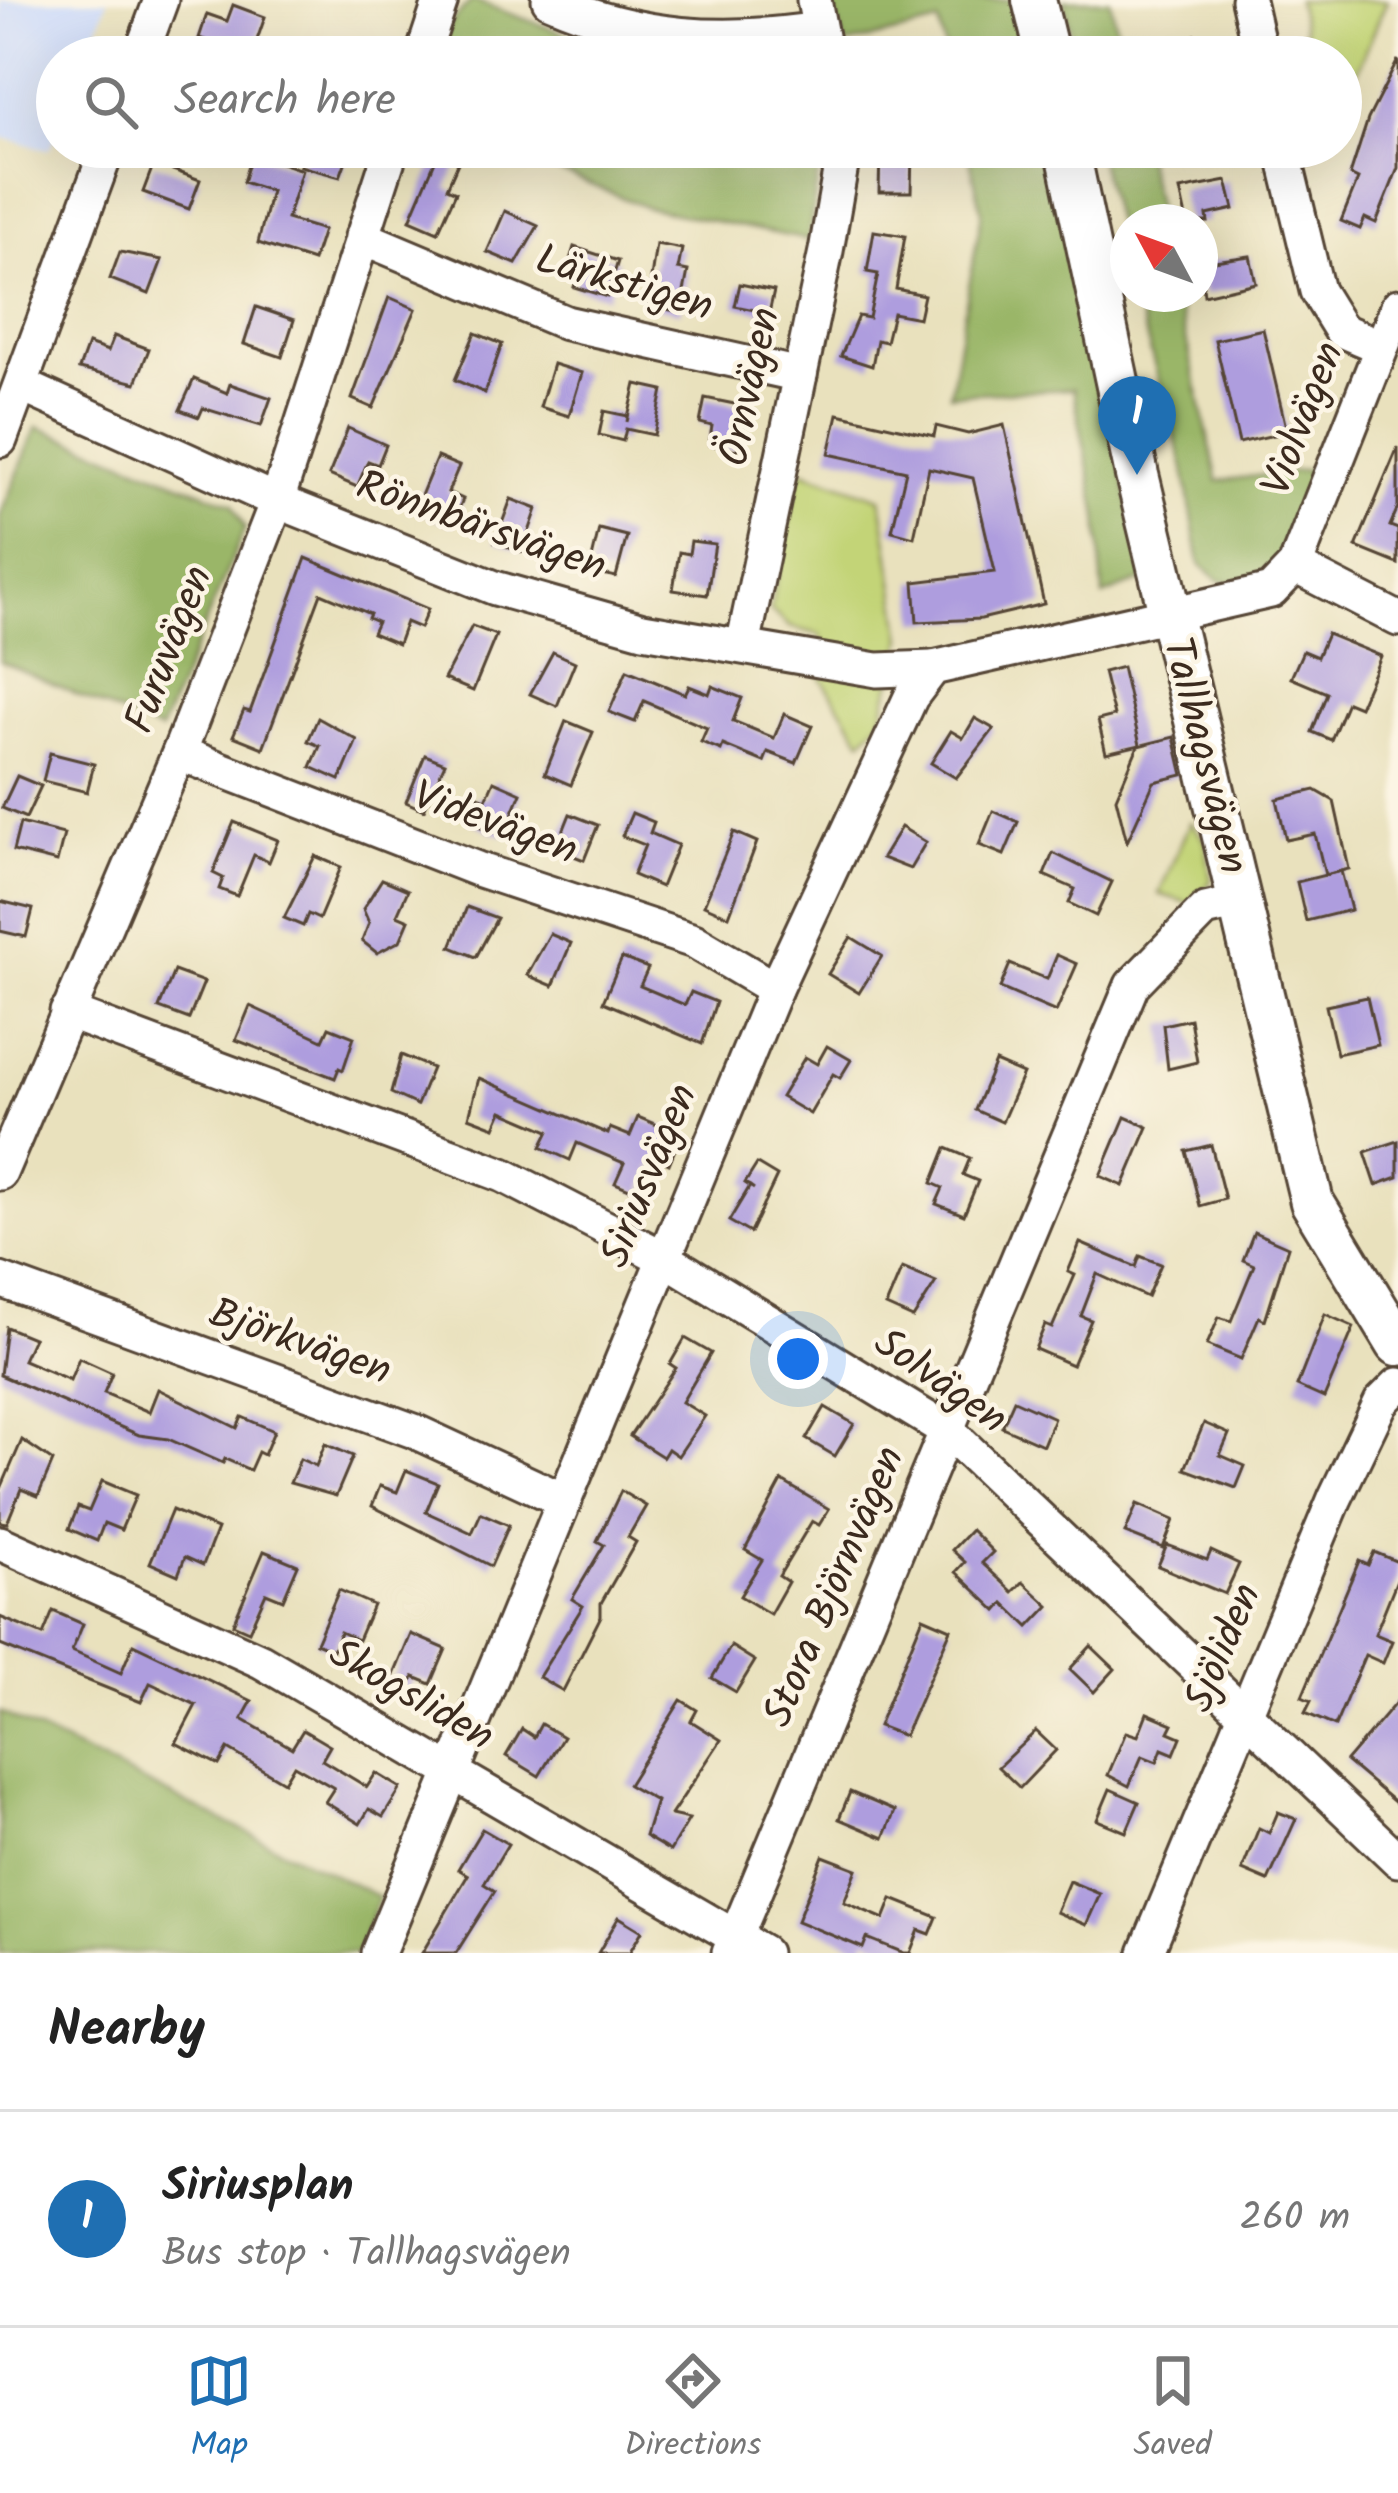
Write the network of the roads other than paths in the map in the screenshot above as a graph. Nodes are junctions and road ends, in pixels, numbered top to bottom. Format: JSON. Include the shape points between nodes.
{"nodes":[{"id":1,"x":161,"y":0,"type":"edge"},
{"id":2,"x":441,"y":0,"type":"edge"},
{"id":3,"x":549,"y":0,"type":"edge"},
{"id":4,"x":1034,"y":0,"type":"edge"},
{"id":5,"x":1247,"y":0,"type":"edge"},
{"id":6,"x":819,"y":29,"type":"edge"},
{"id":7,"x":148,"y":36,"type":"edge"},
{"id":8,"x":429,"y":36,"type":"edge"},
{"id":9,"x":684,"y":36,"type":"edge"},
{"id":10,"x":767,"y":36,"type":"edge"},
{"id":11,"x":1043,"y":36,"type":"edge"},
{"id":12,"x":1256,"y":36,"type":"edge"},
{"id":13,"x":101,"y":168,"type":"edge"},
{"id":14,"x":385,"y":168,"type":"edge"},
{"id":15,"x":841,"y":168,"type":"edge"},
{"id":16,"x":1072,"y":168,"type":"edge"},
{"id":17,"x":1287,"y":168,"type":"edge"},
{"id":18,"x":362,"y":237,"type":"junction"},
{"id":19,"x":1398,"y":306,"type":"edge"},
{"id":20,"x":1381,"y":346,"type":"junction"},
{"id":21,"x":800,"y":375,"type":"junction"},
{"id":22,"x":23,"y":386,"type":"junction"},
{"id":23,"x":0,"y":440,"type":"edge"},
{"id":24,"x":277,"y":500,"type":"junction"},
{"id":25,"x":1295,"y":566,"type":"junction"},
{"id":26,"x":1170,"y":613,"type":"junction"},
{"id":27,"x":1398,"y":619,"type":"edge"},
{"id":28,"x":743,"y":646,"type":"junction"},
{"id":29,"x":933,"y":668,"type":"junction"},
{"id":30,"x":179,"y":753,"type":"junction"},
{"id":31,"x":1240,"y":902,"type":"junction"},
{"id":32,"x":775,"y":989,"type":"junction"},
{"id":33,"x":67,"y":1012,"type":"junction"},
{"id":34,"x":0,"y":1173,"type":"edge"},
{"id":35,"x":664,"y":1258,"type":"junction"},
{"id":36,"x":0,"y":1280,"type":"edge"},
{"id":37,"x":1398,"y":1344,"type":"edge"},
{"id":38,"x":1398,"y":1385,"type":"edge"},
{"id":39,"x":949,"y":1432,"type":"junction"},
{"id":40,"x":565,"y":1501,"type":"junction"},
{"id":41,"x":0,"y":1543,"type":"edge"},
{"id":42,"x":1244,"y":1715,"type":"junction"},
{"id":43,"x":452,"y":1772,"type":"junction"},
{"id":44,"x":1398,"y":1860,"type":"edge"},
{"id":45,"x":742,"y":1949,"type":"edge"},
{"id":46,"x":378,"y":1953,"type":"edge"},
{"id":47,"x":1146,"y":1953,"type":"edge"}],
"edges":[{"from":1,"to":7,"type":"street"},
{"from":2,"to":8,"type":"street"},
{"from":3,"to":9,"type":"street","via":[[604,24]]},
{"from":4,"to":11,"type":"main road"},
{"from":5,"to":12,"type":"street"},
{"from":6,"to":10,"type":"street"},
{"from":13,"to":22,"type":"street"},
{"from":14,"to":18,"type":"street","name":"Furuvägen"},
{"from":15,"to":21,"type":"street","name":"Örnvägen"},
{"from":16,"to":26,"type":"main road","name":"Tallhagsvägen"},
{"from":17,"to":20,"type":"street","via":[[1317,291],[1341,330]]},
{"from":18,"to":21,"type":"street","name":"Lärkstigen","via":[[566,323]]},
{"from":18,"to":24,"type":"street","name":"Furuvägen"},
{"from":19,"to":20,"type":"street","name":"Violvägen"},
{"from":20,"to":25,"type":"street","name":"Violvägen"},
{"from":21,"to":28,"type":"street","name":"Örnvägen"},
{"from":22,"to":23,"type":"street"},
{"from":22,"to":24,"type":"street","name":"Rönnbärsvägen"},
{"from":24,"to":28,"type":"street","name":"Rönnbärsvägen","via":[[495,588],[643,630]]},
{"from":24,"to":30,"type":"street","name":"Furuvägen"},
{"from":25,"to":26,"type":"street","via":[[1271,590]]},
{"from":25,"to":27,"type":"street"},
{"from":26,"to":29,"type":"street"},
{"from":26,"to":31,"type":"main road","name":"Tallhagsvägen"},
{"from":28,"to":29,"type":"street","name":"Rönnbärsvägen","via":[[877,670]]},
{"from":29,"to":32,"type":"street","name":"Siriusvägen","via":[[911,698]]},
{"from":30,"to":32,"type":"street","name":"Videvägen","via":[[477,869],[694,941]]},
{"from":30,"to":33,"type":"street","name":"Furuvägen"},
{"from":31,"to":37,"type":"main road","name":"Tallhagsvägen","via":[[1312,1202]]},
{"from":31,"to":39,"type":"street","name":"Stora Björnvägen","via":[[1205,910],[1132,985]]},
{"from":32,"to":35,"type":"street","name":"Siriusvägen"},
{"from":33,"to":34,"type":"street","name":"Furuvägen"},
{"from":33,"to":35,"type":"street","name":"Solvägen","via":[[503,1175]]},
{"from":35,"to":39,"type":"street","name":"Solvägen"},
{"from":35,"to":40,"type":"street","name":"Siriusvägen"},
{"from":36,"to":40,"type":"street","name":"Björkvägen","via":[[414,1431]]},
{"from":38,"to":42,"type":"street","name":"Sjöliden","via":[[1363,1436]]},
{"from":39,"to":42,"type":"street","name":"Solvägen"},
{"from":39,"to":45,"type":"street","name":"Stora Björnvägen"},
{"from":40,"to":43,"type":"street","name":"Siriusvägen"},
{"from":41,"to":43,"type":"street","name":"Skogsliden","via":[[261,1661]]},
{"from":42,"to":44,"type":"street","name":"Solvägen"},
{"from":42,"to":47,"type":"street","name":"Sjöliden"},
{"from":43,"to":45,"type":"street","name":"Skogsliden"},
{"from":43,"to":46,"type":"street","name":"Siriusvägen"}]}
